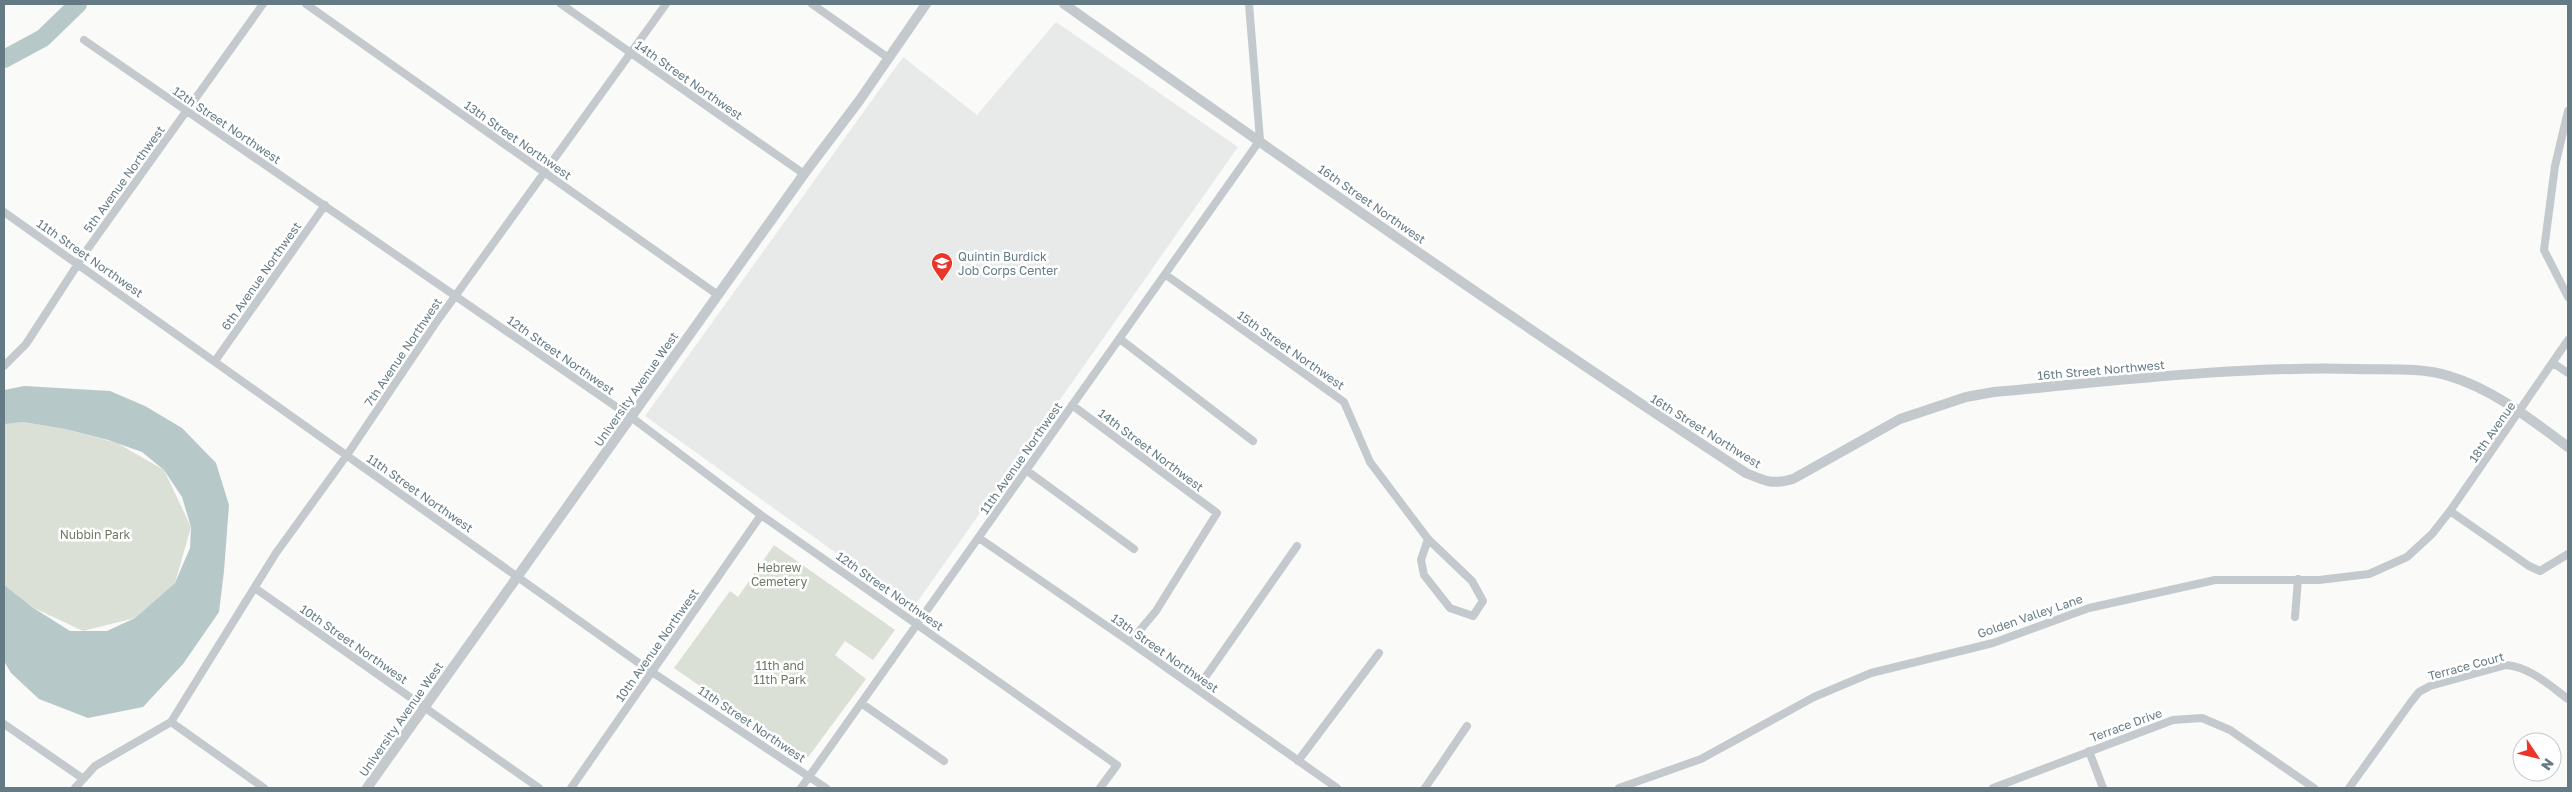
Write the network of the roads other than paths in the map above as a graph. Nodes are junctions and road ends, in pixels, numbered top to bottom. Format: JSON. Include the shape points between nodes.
{"nodes":[{"id":1,"x":263,"y":4,"type":"edge"},
{"id":2,"x":306,"y":4,"type":"edge"},
{"id":3,"x":561,"y":4,"type":"edge"},
{"id":4,"x":666,"y":4,"type":"edge"},
{"id":5,"x":812,"y":4,"type":"edge"},
{"id":6,"x":926,"y":4,"type":"edge"},
{"id":7,"x":1064,"y":4,"type":"edge"},
{"id":8,"x":1249,"y":4,"type":"edge"},
{"id":9,"x":84,"y":40,"type":"dead end"},
{"id":10,"x":631,"y":53,"type":"junction"},
{"id":11,"x":887,"y":57,"type":"junction"},
{"id":12,"x":188,"y":111,"type":"junction"},
{"id":13,"x":2568,"y":111,"type":"edge"},
{"id":14,"x":1260,"y":140,"type":"junction"},
{"id":15,"x":545,"y":173,"type":"junction"},
{"id":16,"x":804,"y":174,"type":"junction"},
{"id":17,"x":325,"y":205,"type":"junction"},
{"id":18,"x":4,"y":212,"type":"edge"},
{"id":19,"x":78,"y":264,"type":"junction"},
{"id":20,"x":1166,"y":275,"type":"junction"},
{"id":21,"x":718,"y":295,"type":"junction"},
{"id":22,"x":456,"y":296,"type":"junction"},
{"id":23,"x":2568,"y":297,"type":"edge"},
{"id":24,"x":1120,"y":339,"type":"junction"},
{"id":25,"x":2568,"y":340,"type":"edge"},
{"id":26,"x":215,"y":361,"type":"junction"},
{"id":27,"x":2553,"y":364,"type":"junction"},
{"id":28,"x":4,"y":366,"type":"edge"},
{"id":29,"x":2568,"y":373,"type":"edge"},
{"id":30,"x":1072,"y":405,"type":"junction"},
{"id":31,"x":2519,"y":413,"type":"junction"},
{"id":32,"x":631,"y":417,"type":"junction"},
{"id":33,"x":1253,"y":441,"type":"dead end"},
{"id":34,"x":2568,"y":448,"type":"edge"},
{"id":35,"x":347,"y":455,"type":"junction"},
{"id":36,"x":1026,"y":470,"type":"junction"},
{"id":37,"x":2450,"y":511,"type":"junction"},
{"id":38,"x":761,"y":515,"type":"junction"},
{"id":39,"x":2432,"y":534,"type":"joint"},
{"id":40,"x":979,"y":538,"type":"junction"},
{"id":41,"x":1428,"y":539,"type":"junction"},
{"id":42,"x":1296,"y":546,"type":"dead end"},
{"id":43,"x":1134,"y":549,"type":"dead end"},
{"id":44,"x":2568,"y":554,"type":"edge"},
{"id":45,"x":518,"y":576,"type":"junction"},
{"id":46,"x":2298,"y":579,"type":"junction"},
{"id":47,"x":255,"y":588,"type":"junction"},
{"id":48,"x":2295,"y":617,"type":"dead end"},
{"id":49,"x":918,"y":625,"type":"junction"},
{"id":50,"x":1130,"y":642,"type":"junction"},
{"id":51,"x":1379,"y":653,"type":"dead end"},
{"id":52,"x":654,"y":671,"type":"junction"},
{"id":53,"x":1197,"y":689,"type":"junction"},
{"id":54,"x":2568,"y":699,"type":"edge"},
{"id":55,"x":861,"y":703,"type":"junction"},
{"id":56,"x":424,"y":708,"type":"junction"},
{"id":57,"x":171,"y":722,"type":"junction"},
{"id":58,"x":4,"y":724,"type":"edge"},
{"id":59,"x":1467,"y":726,"type":"dead end"},
{"id":60,"x":2089,"y":751,"type":"junction"},
{"id":61,"x":944,"y":761,"type":"dead end"},
{"id":62,"x":1298,"y":761,"type":"junction"},
{"id":63,"x":810,"y":776,"type":"junction"},
{"id":64,"x":82,"y":778,"type":"junction"},
{"id":65,"x":75,"y":788,"type":"edge"},
{"id":66,"x":264,"y":788,"type":"edge"},
{"id":67,"x":367,"y":788,"type":"edge"},
{"id":68,"x":539,"y":788,"type":"edge"},
{"id":69,"x":571,"y":788,"type":"edge"},
{"id":70,"x":801,"y":788,"type":"edge"},
{"id":71,"x":826,"y":788,"type":"edge"},
{"id":72,"x":1100,"y":788,"type":"edge"},
{"id":73,"x":1336,"y":788,"type":"edge"},
{"id":74,"x":1425,"y":788,"type":"edge"},
{"id":75,"x":1619,"y":788,"type":"edge"},
{"id":76,"x":1993,"y":788,"type":"edge"},
{"id":77,"x":2103,"y":788,"type":"edge"},
{"id":78,"x":2314,"y":788,"type":"edge"},
{"id":79,"x":2349,"y":788,"type":"edge"}],
"edges":[{"from":1,"to":12,"type":"street","name":"5th Avenue Northwest"},
{"from":2,"to":15,"type":"street","name":"13th Street Northwest"},
{"from":3,"to":10,"type":"street","name":"14th Street Northwest"},
{"from":4,"to":10,"type":"street","name":"7th Avenue Northwest"},
{"from":5,"to":11,"type":"street"},
{"from":6,"to":11,"type":"street","name":"University Avenue West"},
{"from":7,"to":14,"type":"street","name":"16th Street Northwest"},
{"from":8,"to":14,"type":"street"},
{"from":9,"to":12,"type":"street","name":"12th Street Northwest"},
{"from":10,"to":15,"type":"street","name":"7th Avenue Northwest"},
{"from":10,"to":16,"type":"street","name":"14th Street Northwest"},
{"from":11,"to":16,"type":"street","name":"University Avenue West","via":[[859,101]]},
{"from":12,"to":17,"type":"street","name":"12th Street Northwest"},
{"from":12,"to":19,"type":"street","name":"5th Avenue Northwest"},
{"from":13,"to":23,"type":"street","via":[[2555,166],[2544,250]]},
{"from":14,"to":20,"type":"street","name":"11th Avenue Northwest"},
{"from":14,"to":31,"type":"street","name":"16th Street Northwest","via":[[1587,370],[1746,473],[1776,484],[1793,479],[1900,419],[1966,397],[1994,392],[2236,371],[2311,368],[2428,372],[2467,382]]},
{"from":15,"to":21,"type":"street","name":"13th Street Northwest"},
{"from":15,"to":22,"type":"street","name":"7th Avenue Northwest"},
{"from":16,"to":21,"type":"street","name":"University Avenue West"},
{"from":17,"to":22,"type":"street","name":"12th Street Northwest"},
{"from":17,"to":26,"type":"street","name":"6th Avenue Northwest"},
{"from":18,"to":19,"type":"street","name":"11th Street Northwest"},
{"from":19,"to":26,"type":"street","name":"11th Street Northwest"},
{"from":19,"to":28,"type":"street","name":"5th Avenue Northwest","via":[[26,344]]},
{"from":20,"to":24,"type":"street","name":"11th Avenue Northwest"},
{"from":20,"to":41,"type":"street","name":"15th Street Northwest","via":[[1344,402],[1370,462]]},
{"from":21,"to":32,"type":"street","name":"University Avenue West"},
{"from":22,"to":32,"type":"street","name":"12th Street Northwest"},
{"from":22,"to":35,"type":"street","name":"7th Avenue Northwest"},
{"from":24,"to":30,"type":"street","name":"11th Avenue Northwest"},
{"from":24,"to":33,"type":"street"},
{"from":25,"to":27,"type":"street","name":"18th Avenue"},
{"from":26,"to":35,"type":"street","name":"11th Street Northwest"},
{"from":27,"to":29,"type":"street"},
{"from":27,"to":31,"type":"street","name":"18th Avenue"},
{"from":30,"to":36,"type":"street","name":"11th Avenue Northwest"},
{"from":30,"to":50,"type":"street","name":"14th Street Northwest","via":[[1217,513],[1156,611]]},
{"from":31,"to":34,"type":"street","name":"16th Street Northwest"},
{"from":31,"to":37,"type":"street","name":"18th Avenue"},
{"from":32,"to":38,"type":"street","name":"12th Street Northwest"},
{"from":32,"to":45,"type":"street","name":"University Avenue West"},
{"from":35,"to":45,"type":"street","name":"11th Street Northwest"},
{"from":35,"to":47,"type":"street","name":"7th Avenue Northwest","via":[[276,553]]},
{"from":36,"to":40,"type":"street","name":"11th Avenue Northwest"},
{"from":36,"to":43,"type":"street"},
{"from":37,"to":39,"type":"street","name":"18th Avenue"},
{"from":37,"to":44,"type":"street","via":[[2540,571]]},
{"from":38,"to":49,"type":"street","name":"12th Street Northwest"},
{"from":38,"to":52,"type":"street","name":"10th Avenue Northwest"},
{"from":39,"to":46,"type":"street","name":"Golden Valley Lane","via":[[2407,557],[2369,574]]},
{"from":40,"to":49,"type":"street","name":"11th Avenue Northwest"},
{"from":40,"to":50,"type":"street","name":"13th Street Northwest"},
{"from":41,"to":41,"type":"street","name":"15th Street Northwest","via":[[1472,582],[1483,601],[1473,616],[1450,608],[1424,575],[1421,560]]},
{"from":42,"to":53,"type":"street"},
{"from":45,"to":52,"type":"street","name":"11th Street Northwest"},
{"from":45,"to":56,"type":"street","name":"University Avenue West"},
{"from":46,"to":48,"type":"street"},
{"from":46,"to":75,"type":"street","name":"Golden Valley Lane","via":[[2215,580],[2089,608],[1993,643],[1871,673],[1814,698],[1701,758]]},
{"from":47,"to":56,"type":"street","name":"10th Street Northwest"},
{"from":47,"to":57,"type":"street","name":"7th Avenue Northwest"},
{"from":49,"to":55,"type":"street","name":"11th Avenue Northwest"},
{"from":49,"to":72,"type":"street","name":"12th Street Northwest","via":[[1117,765]]},
{"from":50,"to":53,"type":"street","name":"13th Street Northwest"},
{"from":51,"to":62,"type":"street"},
{"from":52,"to":63,"type":"street","name":"11th Street Northwest"},
{"from":52,"to":69,"type":"street","name":"10th Avenue Northwest"},
{"from":53,"to":62,"type":"street","name":"13th Street Northwest"},
{"from":54,"to":79,"type":"street","name":"Terrace Court","via":[[2528,670],[2506,665],[2430,686],[2411,702]]},
{"from":55,"to":61,"type":"street"},
{"from":55,"to":63,"type":"street","name":"11th Avenue Northwest"},
{"from":56,"to":67,"type":"street","name":"University Avenue West"},
{"from":56,"to":68,"type":"street","name":"10th Street Northwest"},
{"from":57,"to":64,"type":"street","via":[[95,766]]},
{"from":57,"to":66,"type":"street"},
{"from":58,"to":64,"type":"street"},
{"from":59,"to":74,"type":"street"},
{"from":60,"to":76,"type":"street","name":"Terrace Drive"},
{"from":60,"to":77,"type":"street"},
{"from":60,"to":78,"type":"street","name":"Terrace Drive","via":[[2173,720],[2202,718],[2230,730]]},
{"from":62,"to":73,"type":"street","name":"13th Street Northwest"},
{"from":63,"to":70,"type":"street","name":"11th Avenue Northwest"},
{"from":63,"to":71,"type":"street","name":"11th Street Northwest"},
{"from":64,"to":65,"type":"street"}]}
